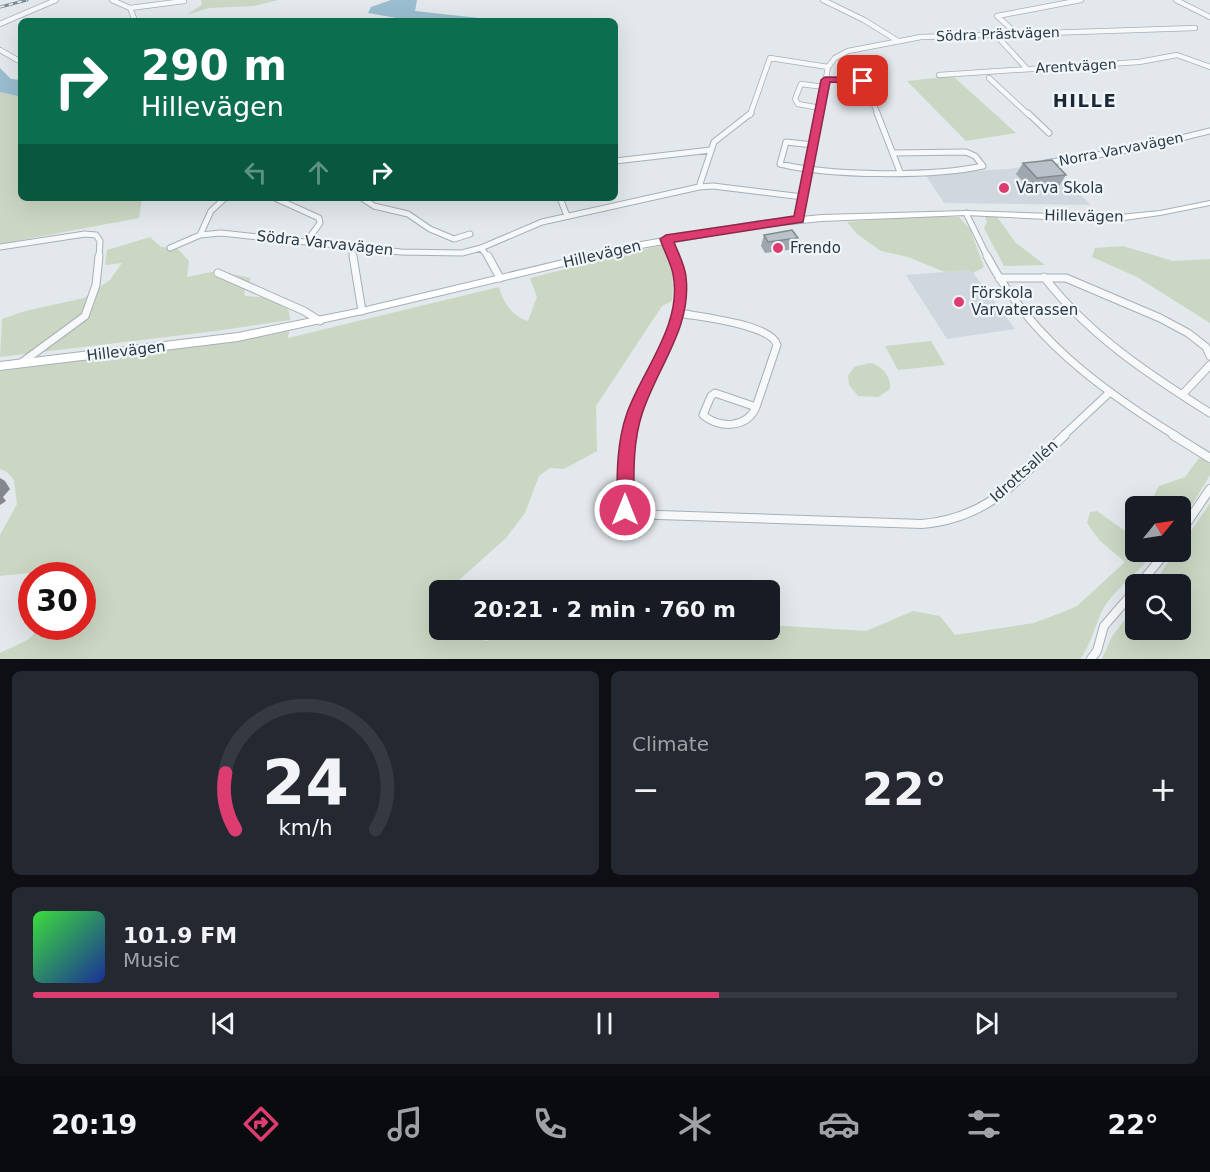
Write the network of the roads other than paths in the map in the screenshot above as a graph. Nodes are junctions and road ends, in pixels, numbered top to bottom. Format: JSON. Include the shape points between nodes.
{"nodes":[{"id":1,"x":56,"y":0,"type":"edge"},
{"id":2,"x":112,"y":0,"type":"edge"},
{"id":3,"x":823,"y":0,"type":"edge"},
{"id":4,"x":1081,"y":0,"type":"edge"},
{"id":5,"x":1176,"y":0,"type":"edge"},
{"id":6,"x":184,"y":1,"type":"edge"},
{"id":7,"x":130,"y":8,"type":"junction"},
{"id":8,"x":1210,"y":17,"type":"edge"},
{"id":9,"x":134,"y":18,"type":"edge"},
{"id":10,"x":0,"y":24,"type":"edge"},
{"id":11,"x":1196,"y":28,"type":"dead end"},
{"id":12,"x":1016,"y":33,"type":"junction"},
{"id":13,"x":995,"y":34,"type":"junction"},
{"id":14,"x":898,"y":41,"type":"junction"},
{"id":15,"x":0,"y":50,"type":"edge"},
{"id":16,"x":18,"y":61,"type":"edge"},
{"id":17,"x":828,"y":67,"type":"junction"},
{"id":18,"x":1210,"y":67,"type":"edge"},
{"id":19,"x":1027,"y":69,"type":"junction"},
{"id":20,"x":939,"y":75,"type":"dead end"},
{"id":21,"x":989,"y":78,"type":"dead end"},
{"id":22,"x":825,"y":80,"type":"junction"},
{"id":23,"x":824,"y":87,"type":"junction"},
{"id":24,"x":820,"y":108,"type":"junction"},
{"id":25,"x":1210,"y":131,"type":"edge"},
{"id":26,"x":1049,"y":133,"type":"dead end"},
{"id":27,"x":813,"y":145,"type":"junction"},
{"id":28,"x":711,"y":150,"type":"junction"},
{"id":29,"x":894,"y":153,"type":"junction"},
{"id":30,"x":618,"y":161,"type":"edge"},
{"id":31,"x":1041,"y":163,"type":"edge"},
{"id":32,"x":808,"y":171,"type":"junction"},
{"id":33,"x":900,"y":172,"type":"junction"},
{"id":34,"x":699,"y":187,"type":"junction"},
{"id":35,"x":803,"y":197,"type":"junction"},
{"id":36,"x":222,"y":201,"type":"edge"},
{"id":37,"x":282,"y":201,"type":"edge"},
{"id":38,"x":366,"y":201,"type":"edge"},
{"id":39,"x":561,"y":201,"type":"edge"},
{"id":40,"x":1210,"y":203,"type":"edge"},
{"id":41,"x":966,"y":213,"type":"junction"},
{"id":42,"x":567,"y":216,"type":"junction"},
{"id":43,"x":799,"y":219,"type":"junction"},
{"id":44,"x":470,"y":234,"type":"dead end"},
{"id":45,"x":200,"y":235,"type":"junction"},
{"id":46,"x":666,"y":239,"type":"junction"},
{"id":47,"x":307,"y":242,"type":"junction"},
{"id":48,"x":351,"y":246,"type":"junction"},
{"id":49,"x":0,"y":247,"type":"edge"},
{"id":50,"x":170,"y":248,"type":"dead end"},
{"id":51,"x":481,"y":248,"type":"junction"},
{"id":52,"x":218,"y":273,"type":"dead end"},
{"id":53,"x":1044,"y":277,"type":"junction"},
{"id":54,"x":500,"y":278,"type":"junction"},
{"id":55,"x":999,"y":278,"type":"junction"},
{"id":56,"x":362,"y":311,"type":"junction"},
{"id":57,"x":679,"y":313,"type":"junction"},
{"id":58,"x":320,"y":321,"type":"junction"},
{"id":59,"x":1210,"y":356,"type":"edge"},
{"id":60,"x":21,"y":363,"type":"junction"},
{"id":61,"x":1210,"y":365,"type":"edge"},
{"id":62,"x":0,"y":366,"type":"edge"},
{"id":63,"x":1109,"y":393,"type":"junction"},
{"id":64,"x":1182,"y":395,"type":"junction"},
{"id":65,"x":756,"y":407,"type":"junction"},
{"id":66,"x":1210,"y":412,"type":"edge"},
{"id":67,"x":1210,"y":458,"type":"edge"},
{"id":68,"x":1210,"y":489,"type":"edge"},
{"id":69,"x":1191,"y":517,"type":"edge"},
{"id":70,"x":1158,"y":562,"type":"edge"},
{"id":71,"x":1148,"y":574,"type":"edge"},
{"id":72,"x":1125,"y":602,"type":"edge"},
{"id":73,"x":1091,"y":659,"type":"edge"}],
"edges":[{"from":1,"to":10,"type":"street"},
{"from":2,"to":7,"type":"street"},
{"from":3,"to":14,"type":"street"},
{"from":4,"to":12,"type":"street","via":[[997,16]]},
{"from":5,"to":8,"type":"street"},
{"from":6,"to":7,"type":"street"},
{"from":7,"to":9,"type":"street"},
{"from":11,"to":12,"type":"street","name":"Södra Prästvägen"},
{"from":12,"to":13,"type":"street","name":"Södra Prästvägen"},
{"from":13,"to":14,"type":"street","name":"Södra Prästvägen"},
{"from":13,"to":19,"type":"street"},
{"from":14,"to":17,"type":"street","name":"Södra Prästvägen","via":[[844,53]]},
{"from":15,"to":16,"type":"street"},
{"from":17,"to":22,"type":"street"},
{"from":17,"to":28,"type":"street","via":[[770,58],[751,114],[714,142]]},
{"from":18,"to":19,"type":"street","name":"Arentvägen","via":[[1178,55],[1139,62]]},
{"from":19,"to":20,"type":"street","name":"Arentvägen"},
{"from":21,"to":26,"type":"street"},
{"from":22,"to":23,"type":"street"},
{"from":22,"to":29,"type":"street","via":[[866,83]]},
{"from":23,"to":24,"type":"street"},
{"from":23,"to":24,"type":"street","via":[[801,84],[795,99],[798,104]]},
{"from":24,"to":27,"type":"street"},
{"from":25,"to":31,"type":"street","name":"Norra Varvavägen"},
{"from":27,"to":32,"type":"street"},
{"from":27,"to":32,"type":"street","via":[[786,142],[779,162]]},
{"from":28,"to":30,"type":"street"},
{"from":28,"to":34,"type":"street"},
{"from":29,"to":33,"type":"street"},
{"from":29,"to":33,"type":"street","via":[[966,152],[983,166]]},
{"from":32,"to":33,"type":"street"},
{"from":32,"to":35,"type":"street"},
{"from":34,"to":35,"type":"street","name":"Södra Varvavägen"},
{"from":34,"to":42,"type":"street","name":"Södra Varvavägen"},
{"from":35,"to":43,"type":"street"},
{"from":36,"to":45,"type":"street","via":[[211,211]]},
{"from":37,"to":47,"type":"street","via":[[319,218],[320,223]]},
{"from":38,"to":44,"type":"street","via":[[408,214],[454,239]]},
{"from":39,"to":42,"type":"street"},
{"from":40,"to":41,"type":"street","name":"Hillevägen","via":[[1110,219]]},
{"from":41,"to":43,"type":"street","name":"Hillevägen"},
{"from":41,"to":55,"type":"street"},
{"from":42,"to":51,"type":"street","name":"Södra Varvavägen","via":[[532,225]]},
{"from":43,"to":46,"type":"street","name":"Hillevägen"},
{"from":45,"to":47,"type":"street","name":"Södra Varvavägen","via":[[233,233]]},
{"from":45,"to":50,"type":"street","name":"Södra Varvavägen"},
{"from":46,"to":54,"type":"street","name":"Hillevägen"},
{"from":46,"to":57,"type":"street","via":[[680,274]]},
{"from":47,"to":48,"type":"street","name":"Södra Varvavägen"},
{"from":48,"to":51,"type":"street","name":"Södra Varvavägen","via":[[417,253],[462,253]]},
{"from":48,"to":56,"type":"street"},
{"from":49,"to":60,"type":"street","via":[[85,234],[95,235],[100,241],[96,285],[85,315]]},
{"from":51,"to":54,"type":"street"},
{"from":52,"to":58,"type":"street"},
{"from":53,"to":55,"type":"street"},
{"from":53,"to":59,"type":"street","via":[[1066,278],[1160,318],[1188,333],[1206,347]]},
{"from":53,"to":64,"type":"street","via":[[1079,320],[1124,357]]},
{"from":54,"to":56,"type":"street","name":"Hillevägen"},
{"from":55,"to":63,"type":"street","via":[[1023,312],[1060,352]]},
{"from":56,"to":58,"type":"street","name":"Hillevägen"},
{"from":57,"to":63,"type":"street","name":"Idrottsallén","via":[[640,397],[628,441],[624,507],[629,514],[944,522],[996,500]]},
{"from":57,"to":65,"type":"street","via":[[770,334],[775,339],[777,345]]},
{"from":58,"to":60,"type":"street","name":"Hillevägen","via":[[238,337]]},
{"from":60,"to":62,"type":"street","name":"Hillevägen"},
{"from":61,"to":64,"type":"street"},
{"from":63,"to":67,"type":"street"},
{"from":64,"to":66,"type":"street"},
{"from":65,"to":65,"type":"street","via":[[749,420],[740,425],[704,415],[715,393]]},
{"from":68,"to":69,"type":"street"},
{"from":70,"to":71,"type":"street"},
{"from":72,"to":73,"type":"street","via":[[1104,626]]}]}
